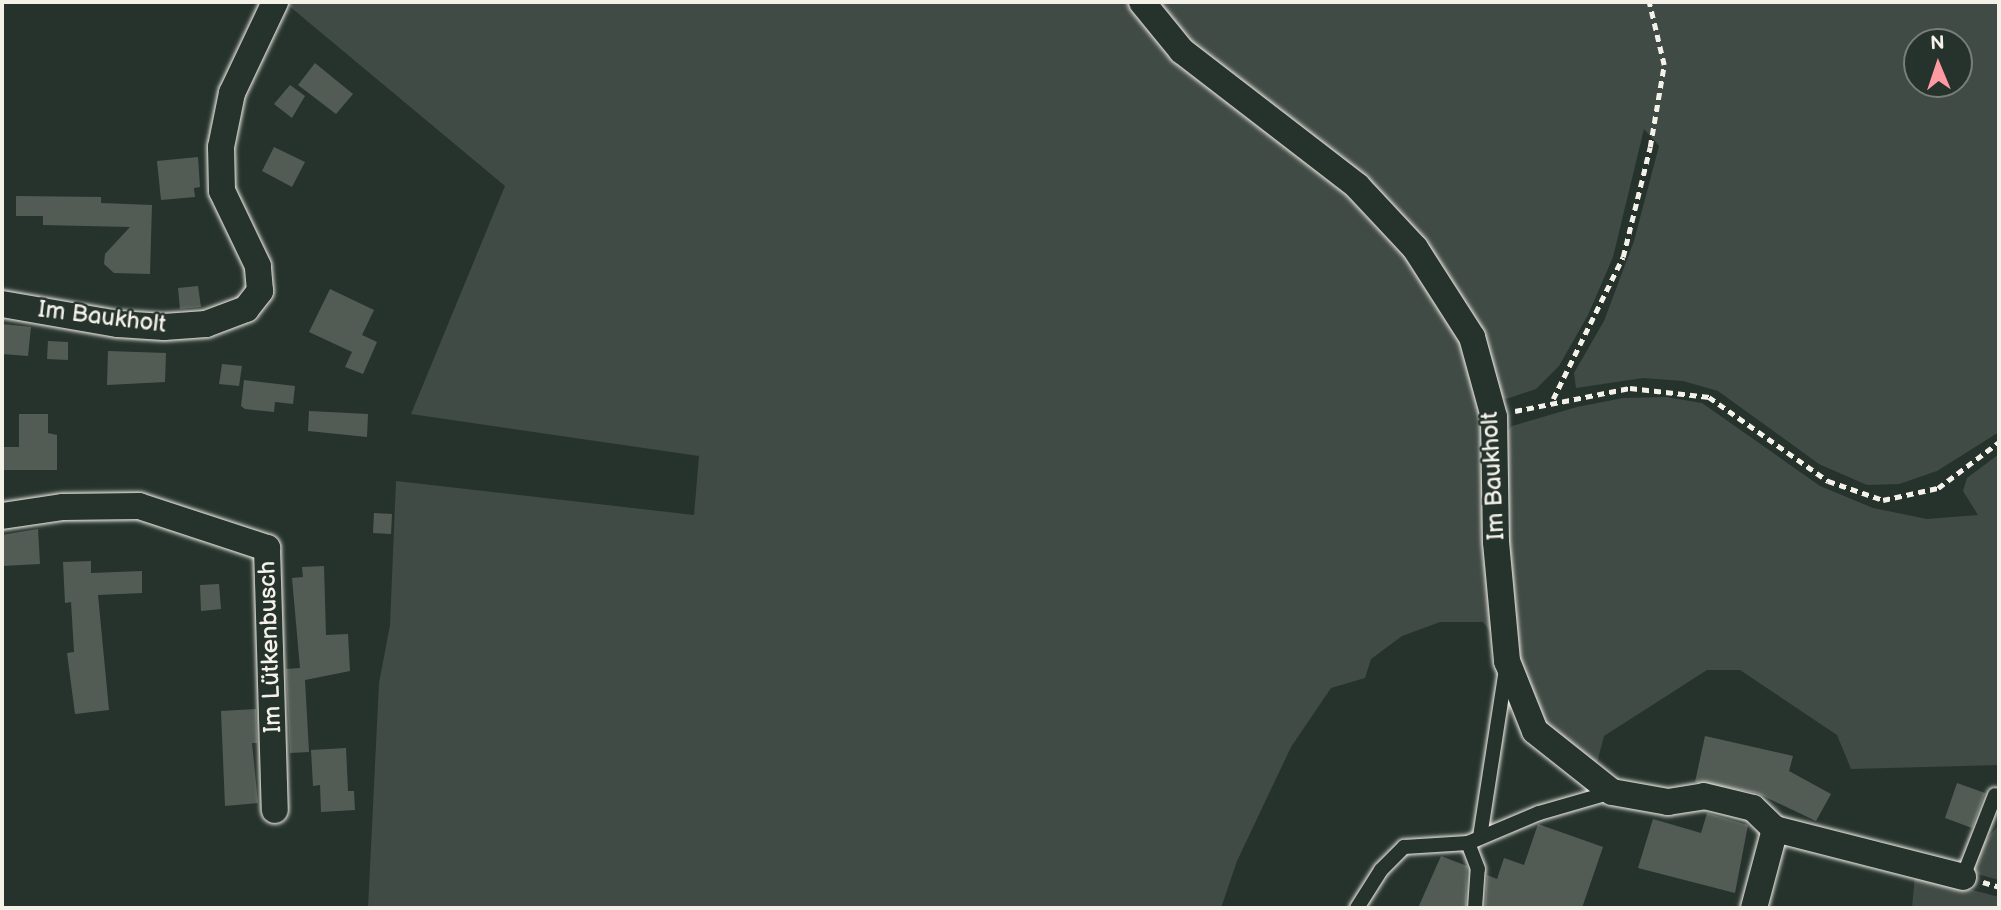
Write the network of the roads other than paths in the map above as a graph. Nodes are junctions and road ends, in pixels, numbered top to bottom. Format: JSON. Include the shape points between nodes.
{"nodes":[{"id":1,"x":275,"y":2,"type":"edge"},
{"id":2,"x":1142,"y":2,"type":"edge"},
{"id":3,"x":2,"y":304,"type":"edge"},
{"id":4,"x":2,"y":516,"type":"edge"},
{"id":5,"x":1507,"y":661,"type":"junction"},
{"id":6,"x":1612,"y":792,"type":"junction"},
{"id":7,"x":1995,"y":795,"type":"dead end"},
{"id":8,"x":275,"y":810,"type":"dead end"},
{"id":9,"x":1775,"y":829,"type":"junction"},
{"id":10,"x":1474,"y":840,"type":"junction"},
{"id":11,"x":1963,"y":877,"type":"joint"},
{"id":12,"x":1357,"y":908,"type":"edge"},
{"id":13,"x":1475,"y":908,"type":"edge"},
{"id":14,"x":1754,"y":908,"type":"edge"}],
"edges":[{"from":1,"to":3,"type":"street","name":"Im Baukholt","via":[[232,93],[221,147],[222,191],[258,267],[260,291],[246,309],[206,324],[164,327]]},
{"from":2,"to":5,"type":"street","name":"Im Baukholt","via":[[1182,51],[1357,186],[1415,248],[1472,337],[1494,416],[1496,542]]},
{"from":4,"to":8,"type":"street","name":"Im Lütkenbusch","via":[[63,507],[139,506],[267,548]]},
{"from":5,"to":6,"type":"street","name":"Im Baukholt","via":[[1535,731]]},
{"from":5,"to":10,"type":"lane"},
{"from":6,"to":9,"type":"street","name":"Im Baukholt","via":[[1668,802],[1704,796],[1753,808]]},
{"from":6,"to":10,"type":"lane","via":[[1539,813]]},
{"from":7,"to":11,"type":"lane"},
{"from":9,"to":11,"type":"street"},
{"from":9,"to":14,"type":"street"},
{"from":10,"to":12,"type":"lane","via":[[1404,847],[1381,870]]},
{"from":10,"to":13,"type":"lane","via":[[1478,869]]}]}
